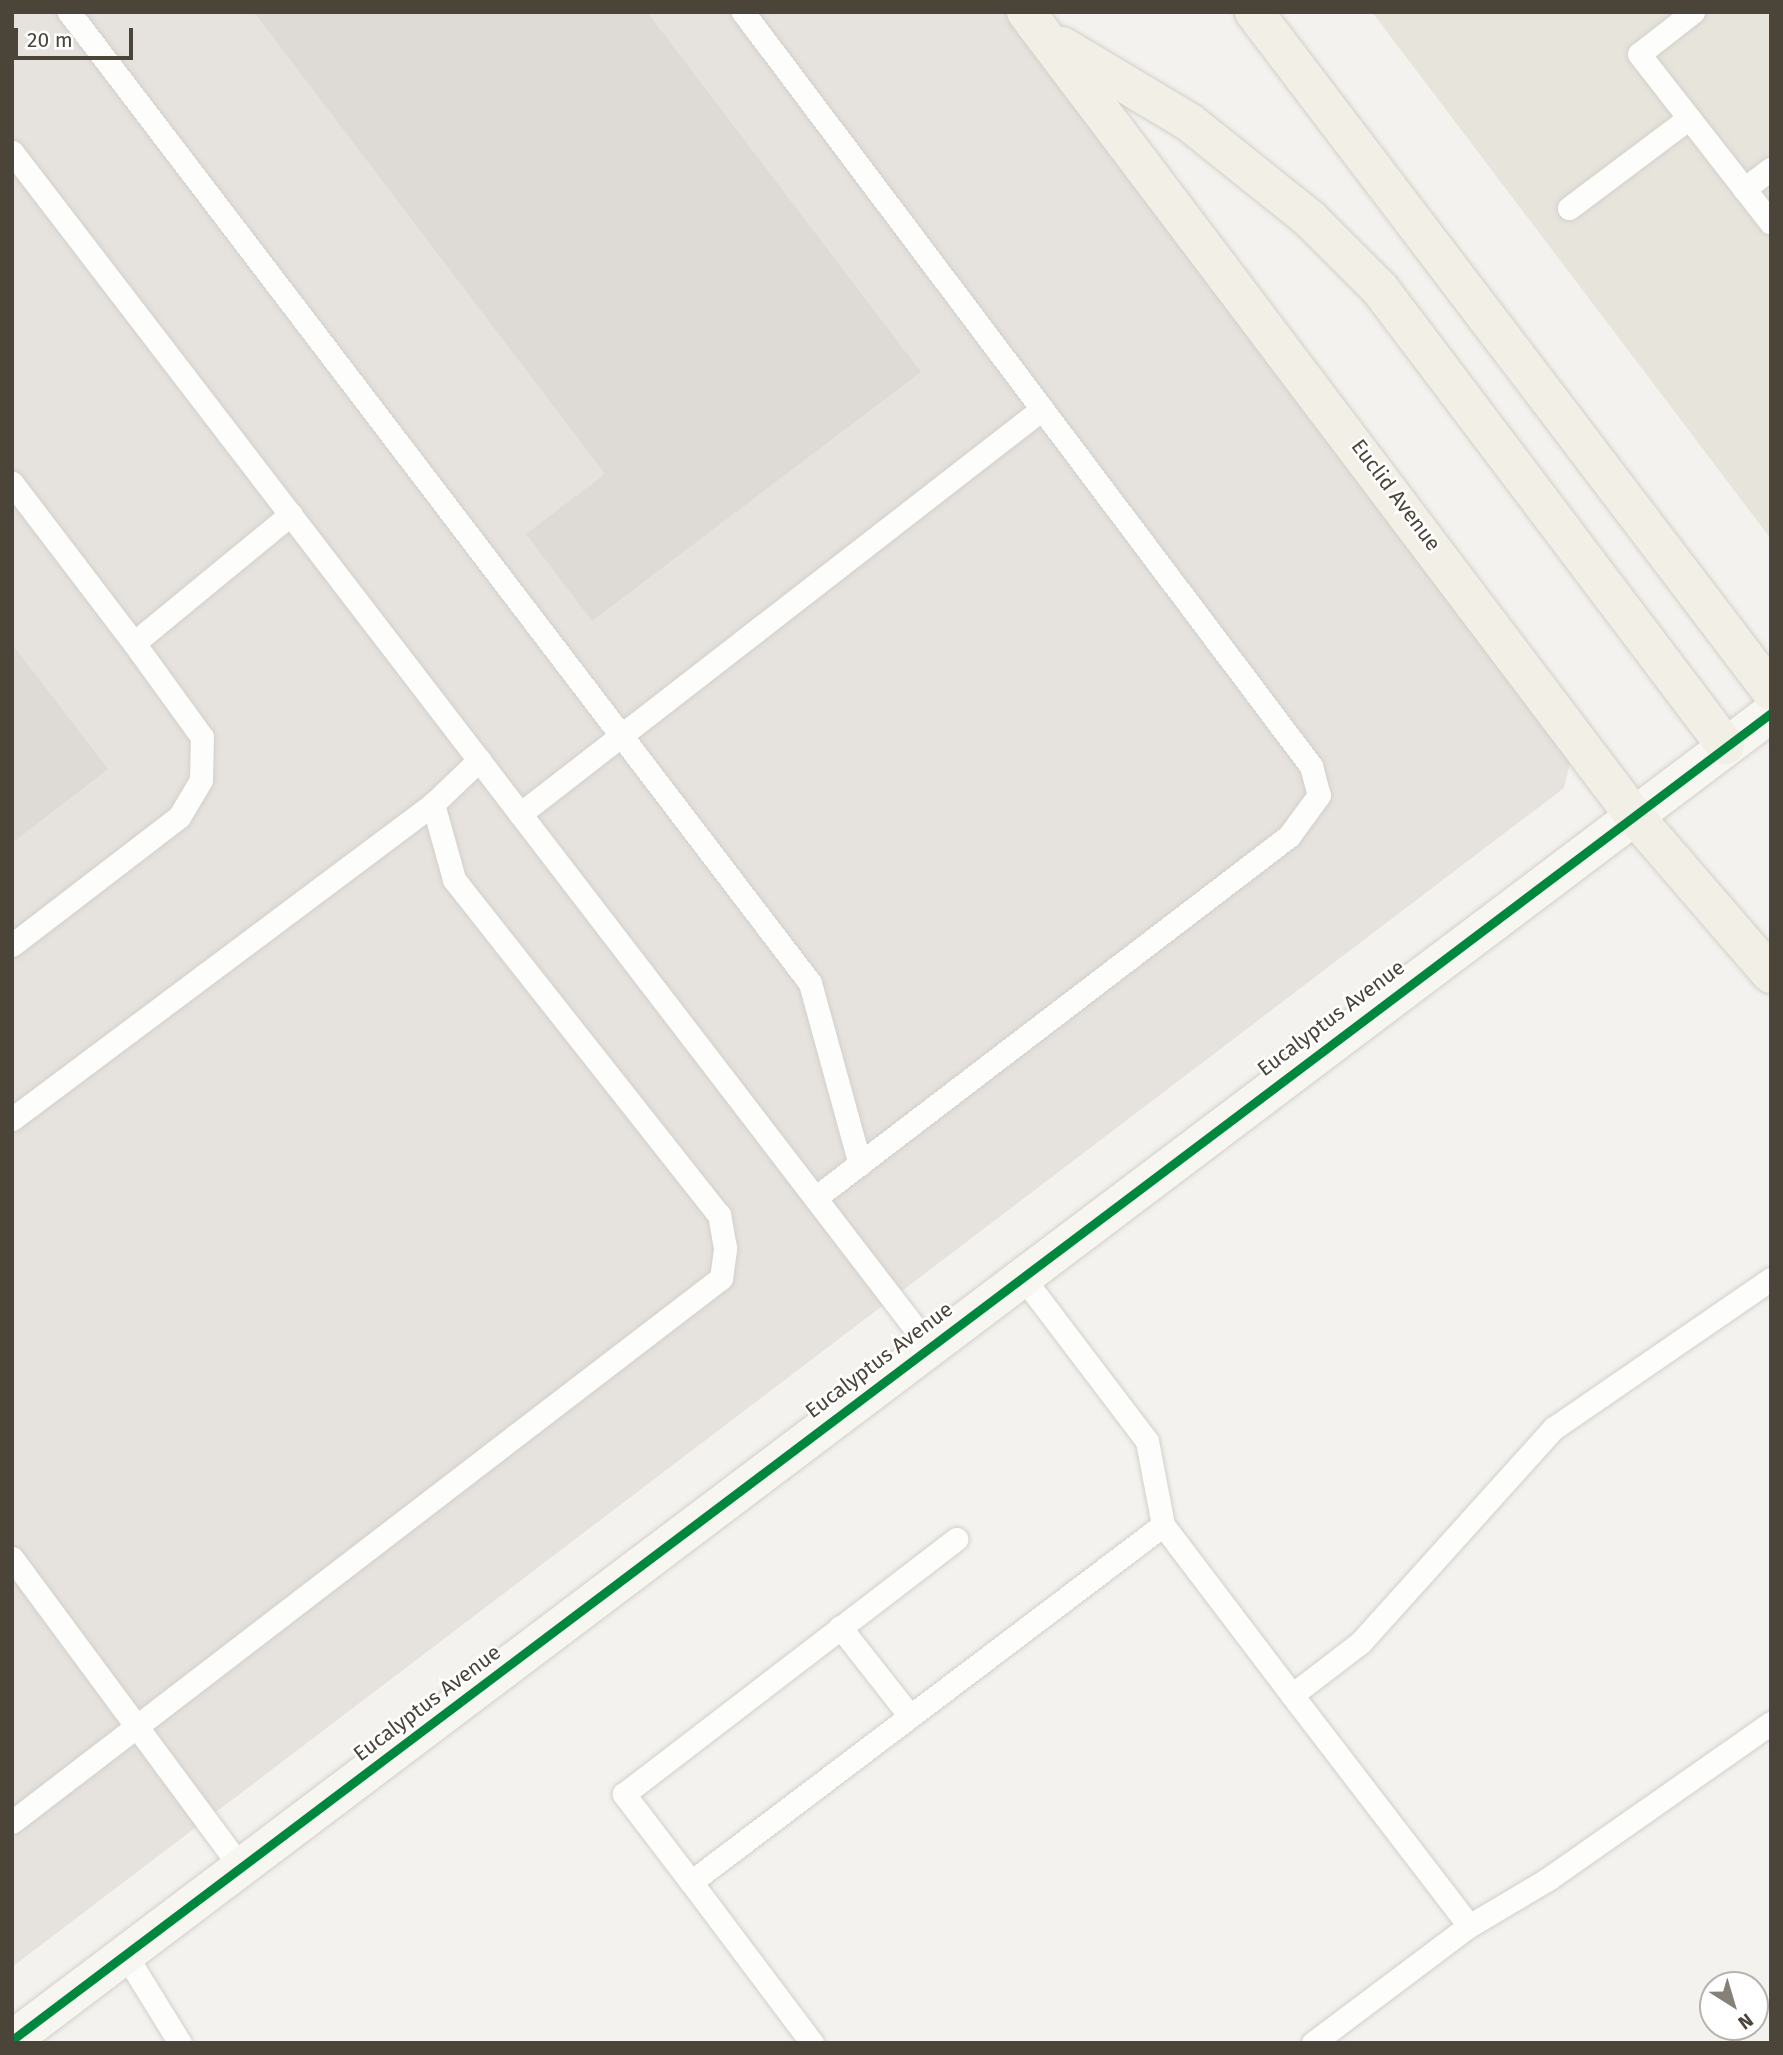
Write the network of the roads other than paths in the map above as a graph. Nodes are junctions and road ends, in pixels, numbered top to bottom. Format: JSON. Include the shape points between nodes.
{"nodes":[{"id":1,"x":69,"y":12,"type":"edge"},
{"id":2,"x":743,"y":12,"type":"edge"},
{"id":3,"x":1254,"y":12,"type":"edge"},
{"id":4,"x":1693,"y":12,"type":"edge"},
{"id":5,"x":1035,"y":23,"type":"edge"},
{"id":6,"x":1689,"y":118,"type":"junction"},
{"id":7,"x":12,"y":152,"type":"edge"},
{"id":8,"x":1771,"y":169,"type":"edge"},
{"id":9,"x":1744,"y":189,"type":"junction"},
{"id":10,"x":1569,"y":208,"type":"dead end"},
{"id":11,"x":1771,"y":223,"type":"edge"},
{"id":12,"x":1042,"y":409,"type":"junction"},
{"id":13,"x":12,"y":483,"type":"edge"},
{"id":14,"x":290,"y":514,"type":"junction"},
{"id":15,"x":134,"y":643,"type":"junction"},
{"id":16,"x":1771,"y":691,"type":"edge"},
{"id":17,"x":1771,"y":713,"type":"edge"},
{"id":18,"x":619,"y":733,"type":"junction"},
{"id":19,"x":1725,"y":745,"type":"junction"},
{"id":20,"x":479,"y":760,"type":"junction"},
{"id":21,"x":433,"y":803,"type":"junction"},
{"id":22,"x":1632,"y":812,"type":"junction"},
{"id":23,"x":520,"y":814,"type":"junction"},
{"id":24,"x":12,"y":945,"type":"edge"},
{"id":25,"x":1771,"y":974,"type":"edge"},
{"id":26,"x":12,"y":1119,"type":"edge"},
{"id":27,"x":860,"y":1164,"type":"junction"},
{"id":28,"x":815,"y":1198,"type":"junction"},
{"id":29,"x":1021,"y":1275,"type":"junction"},
{"id":30,"x":1771,"y":1279,"type":"edge"},
{"id":31,"x":928,"y":1345,"type":"junction"},
{"id":32,"x":1163,"y":1525,"type":"junction"},
{"id":33,"x":956,"y":1539,"type":"dead end"},
{"id":34,"x":12,"y":1558,"type":"edge"},
{"id":35,"x":840,"y":1627,"type":"junction"},
{"id":36,"x":1292,"y":1695,"type":"junction"},
{"id":37,"x":910,"y":1716,"type":"junction"},
{"id":38,"x":1771,"y":1723,"type":"edge"},
{"id":39,"x":137,"y":1726,"type":"junction"},
{"id":40,"x":12,"y":1822,"type":"edge"},
{"id":41,"x":240,"y":1866,"type":"junction"},
{"id":42,"x":691,"y":1882,"type":"junction"},
{"id":43,"x":1469,"y":1926,"type":"junction"},
{"id":44,"x":125,"y":1954,"type":"junction"},
{"id":45,"x":12,"y":2040,"type":"edge"},
{"id":46,"x":180,"y":2043,"type":"edge"},
{"id":47,"x":812,"y":2043,"type":"edge"},
{"id":48,"x":1313,"y":2043,"type":"edge"}],
"edges":[{"from":1,"to":18,"type":"lane"},
{"from":2,"to":12,"type":"lane"},
{"from":3,"to":16,"type":"main road"},
{"from":4,"to":6,"type":"lane","via":[[1639,54]]},
{"from":5,"to":19,"type":"main road","via":[[1189,122],[1310,219],[1380,289]]},
{"from":5,"to":22,"type":"main road","name":"Euclid Avenue"},
{"from":6,"to":9,"type":"lane"},
{"from":6,"to":10,"type":"lane"},
{"from":7,"to":14,"type":"lane"},
{"from":8,"to":9,"type":"lane"},
{"from":9,"to":11,"type":"lane"},
{"from":12,"to":18,"type":"lane"},
{"from":12,"to":27,"type":"lane","via":[[1311,766],[1319,795],[1289,836]]},
{"from":13,"to":15,"type":"lane"},
{"from":14,"to":15,"type":"lane"},
{"from":14,"to":20,"type":"lane"},
{"from":15,"to":24,"type":"lane","via":[[202,737],[201,780],[179,817]]},
{"from":17,"to":19,"type":"street","name":"Eucalyptus Avenue"},
{"from":18,"to":23,"type":"lane"},
{"from":18,"to":27,"type":"lane","via":[[810,983]]},
{"from":19,"to":22,"type":"street","name":"Eucalyptus Avenue"},
{"from":20,"to":21,"type":"lane"},
{"from":20,"to":23,"type":"lane"},
{"from":21,"to":26,"type":"lane"},
{"from":21,"to":39,"type":"lane","via":[[454,879],[719,1215],[725,1248],[721,1278]]},
{"from":22,"to":25,"type":"main road","name":"Euclid Avenue"},
{"from":22,"to":29,"type":"street","name":"Eucalyptus Avenue"},
{"from":23,"to":28,"type":"lane"},
{"from":27,"to":28,"type":"lane"},
{"from":28,"to":31,"type":"lane"},
{"from":29,"to":31,"type":"street","name":"Eucalyptus Avenue"},
{"from":29,"to":32,"type":"lane","via":[[1147,1441]]},
{"from":30,"to":36,"type":"lane","via":[[1555,1428],[1361,1642]]},
{"from":31,"to":41,"type":"street","name":"Eucalyptus Avenue"},
{"from":32,"to":36,"type":"lane"},
{"from":32,"to":37,"type":"lane"},
{"from":33,"to":35,"type":"lane"},
{"from":34,"to":39,"type":"lane"},
{"from":35,"to":37,"type":"lane"},
{"from":35,"to":42,"type":"lane","via":[[624,1794]]},
{"from":36,"to":43,"type":"lane"},
{"from":37,"to":42,"type":"lane"},
{"from":38,"to":43,"type":"lane","via":[[1548,1880]]},
{"from":39,"to":40,"type":"lane"},
{"from":39,"to":41,"type":"lane"},
{"from":41,"to":44,"type":"street","name":"Eucalyptus Avenue"},
{"from":42,"to":47,"type":"lane"},
{"from":43,"to":48,"type":"lane"},
{"from":44,"to":45,"type":"street","name":"Eucalyptus Avenue"},
{"from":44,"to":46,"type":"lane"}]}
